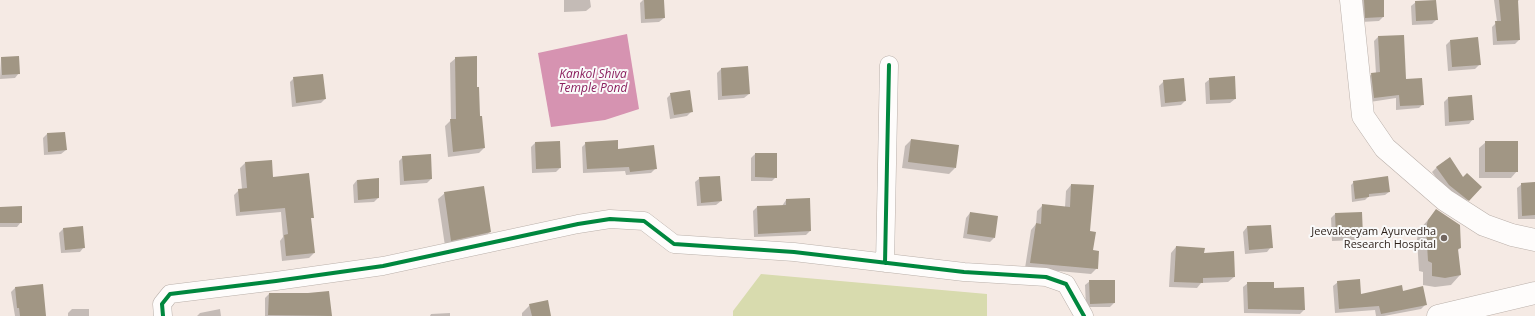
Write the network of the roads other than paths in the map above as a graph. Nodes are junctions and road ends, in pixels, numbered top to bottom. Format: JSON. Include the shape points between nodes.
{"nodes":[{"id":1,"x":1351,"y":0,"type":"edge"},
{"id":2,"x":889,"y":65,"type":"dead end"},
{"id":3,"x":1535,"y":240,"type":"edge"},
{"id":4,"x":885,"y":263,"type":"junction"},
{"id":5,"x":1535,"y":293,"type":"edge"},
{"id":6,"x":162,"y":316,"type":"edge"},
{"id":7,"x":1084,"y":316,"type":"edge"},
{"id":8,"x":1438,"y":316,"type":"edge"}],
"edges":[{"from":1,"to":3,"type":"main road","via":[[1363,116],[1385,148],[1445,200],[1484,226]]},
{"from":2,"to":4,"type":"street"},
{"from":4,"to":6,"type":"street","via":[[794,252],[674,244],[644,221],[610,219],[383,266],[170,294],[162,304]]},
{"from":4,"to":7,"type":"street","via":[[964,272],[1046,277],[1066,284]]},
{"from":5,"to":8,"type":"main road"}]}
